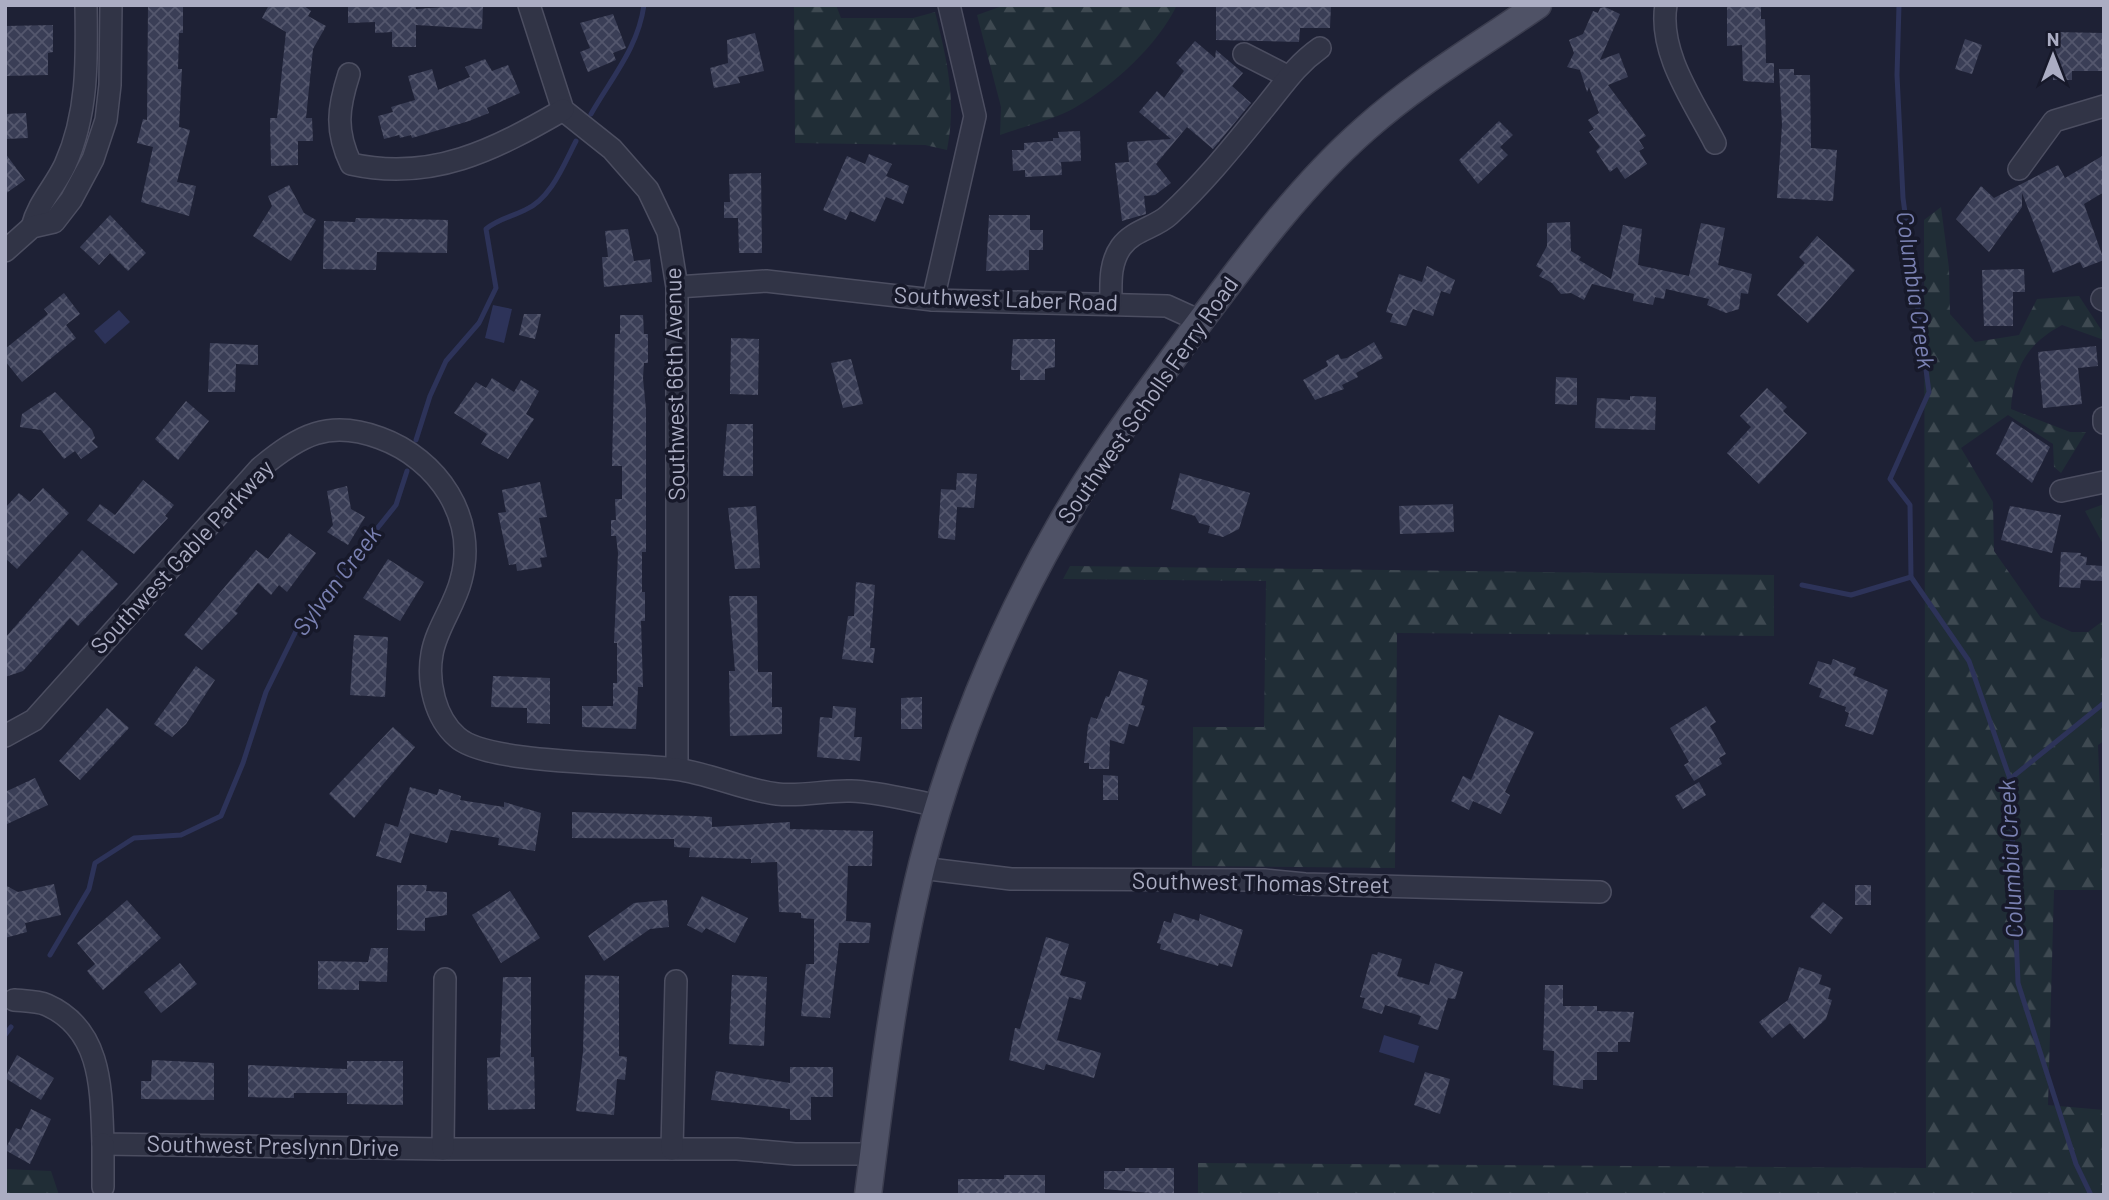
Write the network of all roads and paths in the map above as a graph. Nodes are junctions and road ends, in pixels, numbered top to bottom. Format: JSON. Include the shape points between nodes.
{"nodes":[{"id":1,"x":86,"y":5,"type":"edge"},
{"id":2,"x":111,"y":5,"type":"edge"},
{"id":3,"x":529,"y":5,"type":"edge"},
{"id":4,"x":949,"y":5,"type":"edge"},
{"id":5,"x":1538,"y":5,"type":"edge"},
{"id":6,"x":1666,"y":5,"type":"edge"},
{"id":7,"x":1320,"y":48,"type":"dead end"},
{"id":8,"x":1244,"y":54,"type":"dead end"},
{"id":9,"x":349,"y":74,"type":"dead end"},
{"id":10,"x":1287,"y":76,"type":"junction"},
{"id":11,"x":2104,"y":106,"type":"edge"},
{"id":12,"x":563,"y":110,"type":"junction"},
{"id":13,"x":1715,"y":143,"type":"dead end"},
{"id":14,"x":2019,"y":169,"type":"dead end"},
{"id":15,"x":32,"y":227,"type":"junction"},
{"id":16,"x":5,"y":251,"type":"edge"},
{"id":17,"x":677,"y":287,"type":"junction"},
{"id":18,"x":933,"y":300,"type":"junction"},
{"id":19,"x":1111,"y":304,"type":"junction"},
{"id":20,"x":1200,"y":321,"type":"junction"},
{"id":21,"x":2104,"y":418,"type":"edge"},
{"id":22,"x":2104,"y":424,"type":"edge"},
{"id":23,"x":2104,"y":482,"type":"edge"},
{"id":24,"x":2061,"y":491,"type":"dead end"},
{"id":25,"x":5,"y":736,"type":"edge"},
{"id":26,"x":677,"y":769,"type":"junction"},
{"id":27,"x":940,"y":806,"type":"junction"},
{"id":28,"x":921,"y":868,"type":"junction"},
{"id":29,"x":1600,"y":892,"type":"dead end"},
{"id":30,"x":445,"y":979,"type":"dead end"},
{"id":31,"x":676,"y":981,"type":"dead end"},
{"id":32,"x":14,"y":1000,"type":"dead end"},
{"id":33,"x":103,"y":1144,"type":"junction"},
{"id":34,"x":443,"y":1149,"type":"junction"},
{"id":35,"x":672,"y":1149,"type":"junction"},
{"id":36,"x":873,"y":1154,"type":"junction"},
{"id":37,"x":103,"y":1187,"type":"dead end"},
{"id":38,"x":868,"y":1195,"type":"edge"}],
"edges":[{"from":1,"to":15,"type":"street","via":[[84,112],[64,167],[36,209]]},
{"from":2,"to":15,"type":"street","via":[[106,120],[93,159],[72,200],[54,222]]},
{"from":3,"to":12,"type":"street"},
{"from":4,"to":18,"type":"street","via":[[975,116]]},
{"from":5,"to":20,"type":"main road","name":"Southwest Scholls Ferry Road","via":[[1435,72],[1364,130],[1296,199]]},
{"from":6,"to":13,"type":"street","via":[[1665,34],[1673,59]]},
{"from":7,"to":10,"type":"street"},
{"from":8,"to":10,"type":"street"},
{"from":9,"to":12,"type":"street","via":[[342,95],[339,140],[351,164],[382,171],[436,167],[502,146]]},
{"from":10,"to":19,"type":"street","via":[[1198,187],[1166,218],[1123,243],[1111,272]]},
{"from":11,"to":14,"type":"street","via":[[2054,121]]},
{"from":12,"to":17,"type":"street","name":"Southwest 66th Avenue","via":[[612,149],[648,190],[668,232]]},
{"from":15,"to":16,"type":"street"},
{"from":17,"to":18,"type":"street","name":"Southwest Laber Road","via":[[766,281]]},
{"from":17,"to":26,"type":"street","name":"Southwest 66th Avenue"},
{"from":18,"to":19,"type":"street","name":"Southwest Laber Road"},
{"from":19,"to":20,"type":"street","name":"Southwest Laber Road","via":[[1167,306]]},
{"from":20,"to":27,"type":"main road","name":"Southwest Scholls Ferry Road","via":[[1055,533],[993,663]]},
{"from":21,"to":22,"type":"street"},
{"from":23,"to":24,"type":"street"},
{"from":25,"to":26,"type":"street","name":"Southwest Gable Parkway","via":[[34,720],[260,468],[305,436],[349,430],[384,440],[426,465],[456,507],[464,568],[432,653],[431,686],[438,710],[457,737],[487,753]]},
{"from":26,"to":27,"type":"street","name":"Southwest Gable Parkway","via":[[778,794],[852,791]]},
{"from":27,"to":28,"type":"main road","name":"Southwest Scholls Ferry Road"},
{"from":28,"to":29,"type":"street","name":"Southwest Thomas Street","via":[[1011,879],[1264,880]]},
{"from":28,"to":36,"type":"main road","name":"Southwest Scholls Ferry Road","via":[[888,1035]]},
{"from":30,"to":34,"type":"street"},
{"from":31,"to":35,"type":"street"},
{"from":32,"to":33,"type":"street","via":[[46,1004],[84,1032],[101,1081]]},
{"from":33,"to":34,"type":"street","name":"Southwest Preslynn Drive"},
{"from":33,"to":37,"type":"street"},
{"from":34,"to":35,"type":"street","name":"Southwest Preslynn Drive"},
{"from":35,"to":36,"type":"street","name":"Southwest Preslynn Drive"},
{"from":36,"to":38,"type":"main road","name":"Southwest Scholls Ferry Road"}]}
